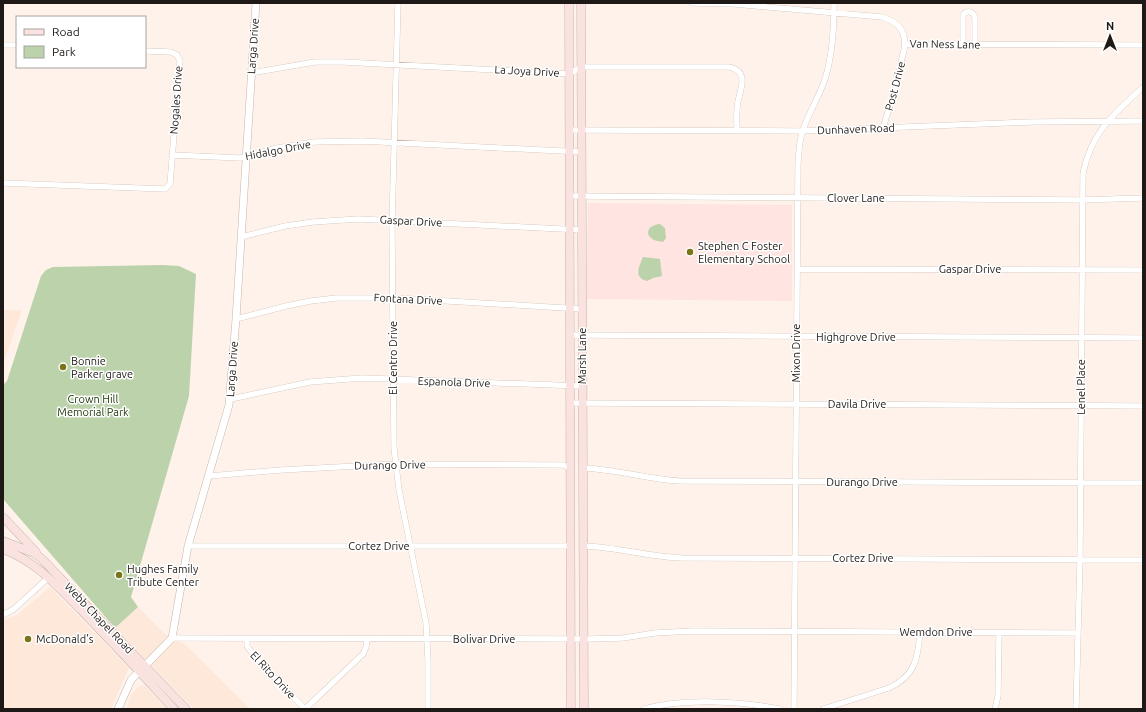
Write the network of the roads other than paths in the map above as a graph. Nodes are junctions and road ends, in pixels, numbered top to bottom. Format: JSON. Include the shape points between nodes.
{"nodes":[{"id":1,"x":256,"y":3,"type":"edge"},
{"id":2,"x":398,"y":3,"type":"edge"},
{"id":3,"x":569,"y":3,"type":"edge"},
{"id":4,"x":581,"y":3,"type":"edge"},
{"id":5,"x":692,"y":3,"type":"edge"},
{"id":6,"x":834,"y":3,"type":"edge"},
{"id":7,"x":834,"y":13,"type":"junction"},
{"id":8,"x":905,"y":44,"type":"junction"},
{"id":9,"x":3,"y":45,"type":"edge"},
{"id":10,"x":16,"y":45,"type":"edge"},
{"id":11,"x":963,"y":45,"type":"junction"},
{"id":12,"x":975,"y":45,"type":"junction"},
{"id":13,"x":1143,"y":45,"type":"edge"},
{"id":14,"x":146,"y":51,"type":"edge"},
{"id":15,"x":396,"y":64,"type":"junction"},
{"id":16,"x":581,"y":67,"type":"junction"},
{"id":17,"x":252,"y":73,"type":"junction"},
{"id":18,"x":569,"y":74,"type":"junction"},
{"id":19,"x":1143,"y":87,"type":"edge"},
{"id":20,"x":1107,"y":121,"type":"junction"},
{"id":21,"x":1143,"y":121,"type":"edge"},
{"id":22,"x":883,"y":128,"type":"junction"},
{"id":23,"x":569,"y":130,"type":"junction"},
{"id":24,"x":581,"y":130,"type":"junction"},
{"id":25,"x":737,"y":131,"type":"junction"},
{"id":26,"x":802,"y":131,"type":"junction"},
{"id":27,"x":395,"y":142,"type":"junction"},
{"id":28,"x":569,"y":152,"type":"junction"},
{"id":29,"x":582,"y":152,"type":"junction"},
{"id":30,"x":172,"y":155,"type":"junction"},
{"id":31,"x":246,"y":155,"type":"junction"},
{"id":32,"x":3,"y":183,"type":"edge"},
{"id":33,"x":569,"y":196,"type":"junction"},
{"id":34,"x":582,"y":196,"type":"junction"},
{"id":35,"x":798,"y":198,"type":"junction"},
{"id":36,"x":1143,"y":198,"type":"edge"},
{"id":37,"x":1082,"y":200,"type":"junction"},
{"id":38,"x":393,"y":220,"type":"junction"},
{"id":39,"x":570,"y":230,"type":"junction"},
{"id":40,"x":582,"y":230,"type":"junction"},
{"id":41,"x":241,"y":237,"type":"junction"},
{"id":42,"x":797,"y":269,"type":"junction"},
{"id":43,"x":1081,"y":270,"type":"junction"},
{"id":44,"x":1143,"y":270,"type":"edge"},
{"id":45,"x":393,"y":298,"type":"junction"},
{"id":46,"x":570,"y":308,"type":"junction"},
{"id":47,"x":582,"y":309,"type":"junction"},
{"id":48,"x":236,"y":319,"type":"junction"},
{"id":49,"x":570,"y":335,"type":"junction"},
{"id":50,"x":582,"y":335,"type":"junction"},
{"id":51,"x":797,"y":336,"type":"junction"},
{"id":52,"x":1081,"y":338,"type":"junction"},
{"id":53,"x":1143,"y":338,"type":"edge"},
{"id":54,"x":393,"y":379,"type":"junction"},
{"id":55,"x":570,"y":386,"type":"junction"},
{"id":56,"x":582,"y":386,"type":"junction"},
{"id":57,"x":231,"y":399,"type":"junction"},
{"id":58,"x":570,"y":403,"type":"junction"},
{"id":59,"x":582,"y":403,"type":"junction"},
{"id":60,"x":796,"y":404,"type":"junction"},
{"id":61,"x":1081,"y":406,"type":"junction"},
{"id":62,"x":1143,"y":406,"type":"edge"},
{"id":63,"x":395,"y":464,"type":"junction"},
{"id":64,"x":570,"y":468,"type":"junction"},
{"id":65,"x":583,"y":468,"type":"junction"},
{"id":66,"x":209,"y":476,"type":"junction"},
{"id":67,"x":796,"y":481,"type":"junction"},
{"id":68,"x":1080,"y":483,"type":"junction"},
{"id":69,"x":1143,"y":483,"type":"edge"},
{"id":70,"x":3,"y":517,"type":"edge"},
{"id":71,"x":3,"y":541,"type":"edge"},
{"id":72,"x":188,"y":546,"type":"junction"},
{"id":73,"x":411,"y":546,"type":"junction"},
{"id":74,"x":570,"y":546,"type":"junction"},
{"id":75,"x":583,"y":546,"type":"junction"},
{"id":76,"x":3,"y":549,"type":"edge"},
{"id":77,"x":38,"y":555,"type":"junction"},
{"id":78,"x":795,"y":558,"type":"junction"},
{"id":79,"x":1080,"y":560,"type":"junction"},
{"id":80,"x":1143,"y":560,"type":"edge"},
{"id":81,"x":55,"y":572,"type":"junction"},
{"id":82,"x":48,"y":578,"type":"junction"},
{"id":83,"x":3,"y":615,"type":"edge"},
{"id":84,"x":95,"y":619,"type":"junction"},
{"id":85,"x":795,"y":632,"type":"junction"},
{"id":86,"x":920,"y":632,"type":"junction"},
{"id":87,"x":999,"y":633,"type":"junction"},
{"id":88,"x":1078,"y":633,"type":"junction"},
{"id":89,"x":172,"y":638,"type":"junction"},
{"id":90,"x":247,"y":639,"type":"junction"},
{"id":91,"x":367,"y":639,"type":"junction"},
{"id":92,"x":428,"y":639,"type":"junction"},
{"id":93,"x":571,"y":639,"type":"junction"},
{"id":94,"x":584,"y":639,"type":"junction"},
{"id":95,"x":142,"y":668,"type":"junction"},
{"id":96,"x":118,"y":709,"type":"edge"},
{"id":97,"x":174,"y":709,"type":"edge"},
{"id":98,"x":186,"y":709,"type":"edge"},
{"id":99,"x":305,"y":709,"type":"edge"},
{"id":100,"x":428,"y":709,"type":"edge"},
{"id":101,"x":571,"y":709,"type":"edge"},
{"id":102,"x":584,"y":709,"type":"edge"},
{"id":103,"x":644,"y":709,"type":"edge"},
{"id":104,"x":780,"y":709,"type":"edge"},
{"id":105,"x":794,"y":709,"type":"edge"},
{"id":106,"x":823,"y":709,"type":"edge"},
{"id":107,"x":995,"y":709,"type":"edge"},
{"id":108,"x":1076,"y":709,"type":"edge"}],
"edges":[{"from":1,"to":17,"type":"street","name":"Larga Drive"},
{"from":2,"to":15,"type":"street","name":"El Centro Drive"},
{"from":3,"to":18,"type":"main road","name":"Marsh Lane"},
{"from":4,"to":16,"type":"main road","name":"Marsh Lane"},
{"from":5,"to":7,"type":"street","name":"Van Ness Lane"},
{"from":6,"to":7,"type":"street","name":"Mixon Drive"},
{"from":7,"to":8,"type":"street","name":"Van Ness Lane","via":[[888,19],[901,28]]},
{"from":7,"to":26,"type":"street","name":"Mixon Drive","via":[[833,41],[825,79]]},
{"from":8,"to":11,"type":"street","name":"Van Ness Lane"},
{"from":8,"to":22,"type":"street","name":"Post Drive","via":[[898,80]]},
{"from":9,"to":10,"type":"street"},
{"from":11,"to":12,"type":"street","name":"Van Ness Lane"},
{"from":11,"to":12,"type":"street","via":[[963,17],[968,12],[975,17]]},
{"from":12,"to":13,"type":"street","name":"Van Ness Lane"},
{"from":14,"to":30,"type":"street","name":"Nogales Drive","via":[[171,52],[177,55],[180,61]]},
{"from":15,"to":17,"type":"street","name":"La Joya Drive","via":[[315,62]]},
{"from":15,"to":18,"type":"street","name":"La Joya Drive"},
{"from":15,"to":27,"type":"street","name":"El Centro Drive"},
{"from":16,"to":18,"type":"street","name":"La Joya Drive"},
{"from":16,"to":24,"type":"main road","name":"Marsh Lane"},
{"from":16,"to":25,"type":"street","via":[[734,68],[741,75],[743,83],[736,114]]},
{"from":17,"to":31,"type":"street","name":"Larga Drive"},
{"from":18,"to":23,"type":"main road","name":"Marsh Lane"},
{"from":19,"to":20,"type":"street","name":"Lenel Place"},
{"from":20,"to":21,"type":"street","name":"Dunhaven Road"},
{"from":20,"to":22,"type":"street","name":"Dunhaven Road"},
{"from":20,"to":37,"type":"street","name":"Lenel Place","via":[[1087,159],[1083,173]]},
{"from":22,"to":26,"type":"street","name":"Dunhaven Road"},
{"from":23,"to":24,"type":"street","name":"Dunhaven Road"},
{"from":23,"to":28,"type":"main road","name":"Marsh Lane"},
{"from":24,"to":25,"type":"street","name":"Dunhaven Road"},
{"from":24,"to":29,"type":"main road","name":"Marsh Lane"},
{"from":25,"to":26,"type":"street","name":"Dunhaven Road"},
{"from":26,"to":35,"type":"street","name":"Mixon Drive","via":[[798,163]]},
{"from":27,"to":28,"type":"street","name":"Hidalgo Drive"},
{"from":27,"to":31,"type":"street","name":"Hidalgo Drive","via":[[314,142]]},
{"from":27,"to":38,"type":"street","name":"El Centro Drive"},
{"from":28,"to":29,"type":"street","name":"Hidalgo Drive"},
{"from":28,"to":33,"type":"main road","name":"Marsh Lane"},
{"from":29,"to":34,"type":"main road","name":"Marsh Lane"},
{"from":30,"to":31,"type":"street","name":"Hidalgo Drive","via":[[240,158]]},
{"from":30,"to":32,"type":"street","via":[[170,184],[165,189]]},
{"from":31,"to":41,"type":"street","name":"Larga Drive"},
{"from":33,"to":34,"type":"street","name":"Clover Lane"},
{"from":33,"to":39,"type":"main road","name":"Marsh Lane"},
{"from":34,"to":35,"type":"street","name":"Clover Lane"},
{"from":34,"to":40,"type":"main road","name":"Marsh Lane"},
{"from":35,"to":37,"type":"street","name":"Clover Lane"},
{"from":35,"to":42,"type":"street","name":"Mixon Drive"},
{"from":36,"to":37,"type":"street","name":"Clover Lane"},
{"from":37,"to":43,"type":"street","name":"Lenel Place"},
{"from":38,"to":39,"type":"street","name":"Gaspar Drive"},
{"from":38,"to":41,"type":"street","name":"Gaspar Drive","via":[[313,222]]},
{"from":38,"to":45,"type":"street","name":"El Centro Drive"},
{"from":39,"to":40,"type":"street","name":"Gaspar Drive"},
{"from":39,"to":46,"type":"main road","name":"Marsh Lane"},
{"from":40,"to":47,"type":"main road","name":"Marsh Lane"},
{"from":41,"to":48,"type":"street","name":"Larga Drive"},
{"from":42,"to":43,"type":"street","name":"Gaspar Drive"},
{"from":42,"to":51,"type":"street","name":"Mixon Drive"},
{"from":43,"to":44,"type":"street","name":"Gaspar Drive"},
{"from":43,"to":52,"type":"street","name":"Lenel Place"},
{"from":45,"to":46,"type":"street","name":"Fontana Drive"},
{"from":45,"to":48,"type":"street","name":"Fontana Drive","via":[[336,298],[311,301]]},
{"from":45,"to":54,"type":"street","name":"El Centro Drive"},
{"from":46,"to":47,"type":"street","name":"Fontana Drive"},
{"from":46,"to":49,"type":"main road","name":"Marsh Lane"},
{"from":47,"to":50,"type":"main road","name":"Marsh Lane"},
{"from":48,"to":57,"type":"street","name":"Larga Drive"},
{"from":49,"to":50,"type":"street","name":"Highgrove Drive"},
{"from":49,"to":55,"type":"main road","name":"Marsh Lane"},
{"from":50,"to":51,"type":"street","name":"Highgrove Drive"},
{"from":50,"to":56,"type":"main road","name":"Marsh Lane"},
{"from":51,"to":52,"type":"street","name":"Highgrove Drive"},
{"from":51,"to":60,"type":"street","name":"Mixon Drive"},
{"from":52,"to":53,"type":"street","name":"Highgrove Drive"},
{"from":52,"to":61,"type":"street","name":"Lenel Place"},
{"from":54,"to":55,"type":"street","name":"Espanola Drive"},
{"from":54,"to":57,"type":"street","name":"Espanola Drive","via":[[362,378],[310,382]]},
{"from":54,"to":63,"type":"street","name":"El Centro Drive"},
{"from":55,"to":56,"type":"street","name":"Espanola Drive"},
{"from":55,"to":58,"type":"main road","name":"Marsh Lane"},
{"from":56,"to":59,"type":"main road","name":"Marsh Lane"},
{"from":57,"to":66,"type":"street","name":"Larga Drive"},
{"from":58,"to":59,"type":"street","name":"Davila Drive"},
{"from":58,"to":64,"type":"main road","name":"Marsh Lane"},
{"from":59,"to":60,"type":"street","name":"Davila Drive"},
{"from":59,"to":65,"type":"main road","name":"Marsh Lane"},
{"from":60,"to":61,"type":"street","name":"Davila Drive"},
{"from":60,"to":67,"type":"street","name":"Mixon Drive"},
{"from":61,"to":62,"type":"street","name":"Davila Drive"},
{"from":61,"to":68,"type":"street","name":"Lenel Place"},
{"from":63,"to":64,"type":"street","name":"Durango Drive"},
{"from":63,"to":66,"type":"street","name":"Durango Drive"},
{"from":63,"to":73,"type":"street","name":"El Centro Drive"},
{"from":64,"to":65,"type":"main road"},
{"from":64,"to":74,"type":"main road","name":"Marsh Lane"},
{"from":65,"to":67,"type":"street","name":"Durango Drive","via":[[614,470],[665,480]]},
{"from":65,"to":75,"type":"main road","name":"Marsh Lane"},
{"from":66,"to":72,"type":"street","name":"Larga Drive"},
{"from":67,"to":68,"type":"street","name":"Durango Drive"},
{"from":67,"to":78,"type":"street","name":"Mixon Drive"},
{"from":68,"to":69,"type":"street","name":"Durango Drive"},
{"from":68,"to":79,"type":"street","name":"Lenel Place"},
{"from":70,"to":77,"type":"main road"},
{"from":71,"to":77,"type":"main road","name":"Webb Chapel Road"},
{"from":72,"to":73,"type":"street","name":"Cortez Drive"},
{"from":72,"to":89,"type":"street","name":"Larga Drive"},
{"from":73,"to":74,"type":"street","name":"Cortez Drive"},
{"from":73,"to":92,"type":"street","name":"El Centro Drive"},
{"from":74,"to":75,"type":"main road"},
{"from":74,"to":93,"type":"main road","name":"Marsh Lane"},
{"from":75,"to":78,"type":"street","name":"Cortez Drive","via":[[666,557]]},
{"from":75,"to":94,"type":"main road","name":"Marsh Lane"},
{"from":76,"to":82,"type":"main road","name":"Webb Chapel Road","via":[[24,558]]},
{"from":77,"to":81,"type":"main road","name":"Webb Chapel Road"},
{"from":78,"to":79,"type":"street","name":"Cortez Drive"},
{"from":78,"to":85,"type":"street","name":"Mixon Drive"},
{"from":79,"to":80,"type":"street","name":"Cortez Drive"},
{"from":79,"to":88,"type":"street","name":"Lenel Place"},
{"from":81,"to":82,"type":"main road"},
{"from":81,"to":84,"type":"main road","name":"Webb Chapel Road"},
{"from":82,"to":83,"type":"street","via":[[14,609]]},
{"from":82,"to":84,"type":"main road","name":"Webb Chapel Road"},
{"from":84,"to":95,"type":"main road","name":"Webb Chapel Road"},
{"from":85,"to":86,"type":"street","name":"Wemdon Drive"},
{"from":85,"to":94,"type":"street","name":"Bolivar Drive","via":[[692,631]]},
{"from":85,"to":105,"type":"street","name":"Mixon Drive"},
{"from":86,"to":87,"type":"street","name":"Wemdon Drive"},
{"from":86,"to":106,"type":"street","via":[[916,662],[899,683]]},
{"from":87,"to":88,"type":"street","name":"Wemdon Drive"},
{"from":87,"to":107,"type":"street","via":[[998,696]]},
{"from":88,"to":108,"type":"street","name":"Lenel Place"},
{"from":89,"to":90,"type":"street","name":"Bolivar Drive"},
{"from":89,"to":95,"type":"street"},
{"from":90,"to":91,"type":"street","name":"Bolivar Drive"},
{"from":90,"to":99,"type":"street","name":"El Rito Drive","via":[[247,646],[254,657]]},
{"from":91,"to":92,"type":"street","name":"Bolivar Drive"},
{"from":91,"to":99,"type":"street","via":[[363,654]]},
{"from":92,"to":93,"type":"street","name":"Bolivar Drive"},
{"from":92,"to":100,"type":"street","name":"El Centro Drive"},
{"from":93,"to":94,"type":"street","name":"Bolivar Drive"},
{"from":93,"to":101,"type":"main road","name":"Marsh Lane"},
{"from":94,"to":102,"type":"main road","name":"Marsh Lane"},
{"from":95,"to":96,"type":"street","via":[[131,680]]},
{"from":95,"to":97,"type":"main road","name":"Webb Chapel Road"},
{"from":95,"to":98,"type":"main road","name":"Webb Chapel Road"},
{"from":103,"to":104,"type":"street","via":[[666,704],[696,703],[751,704]]}]}
